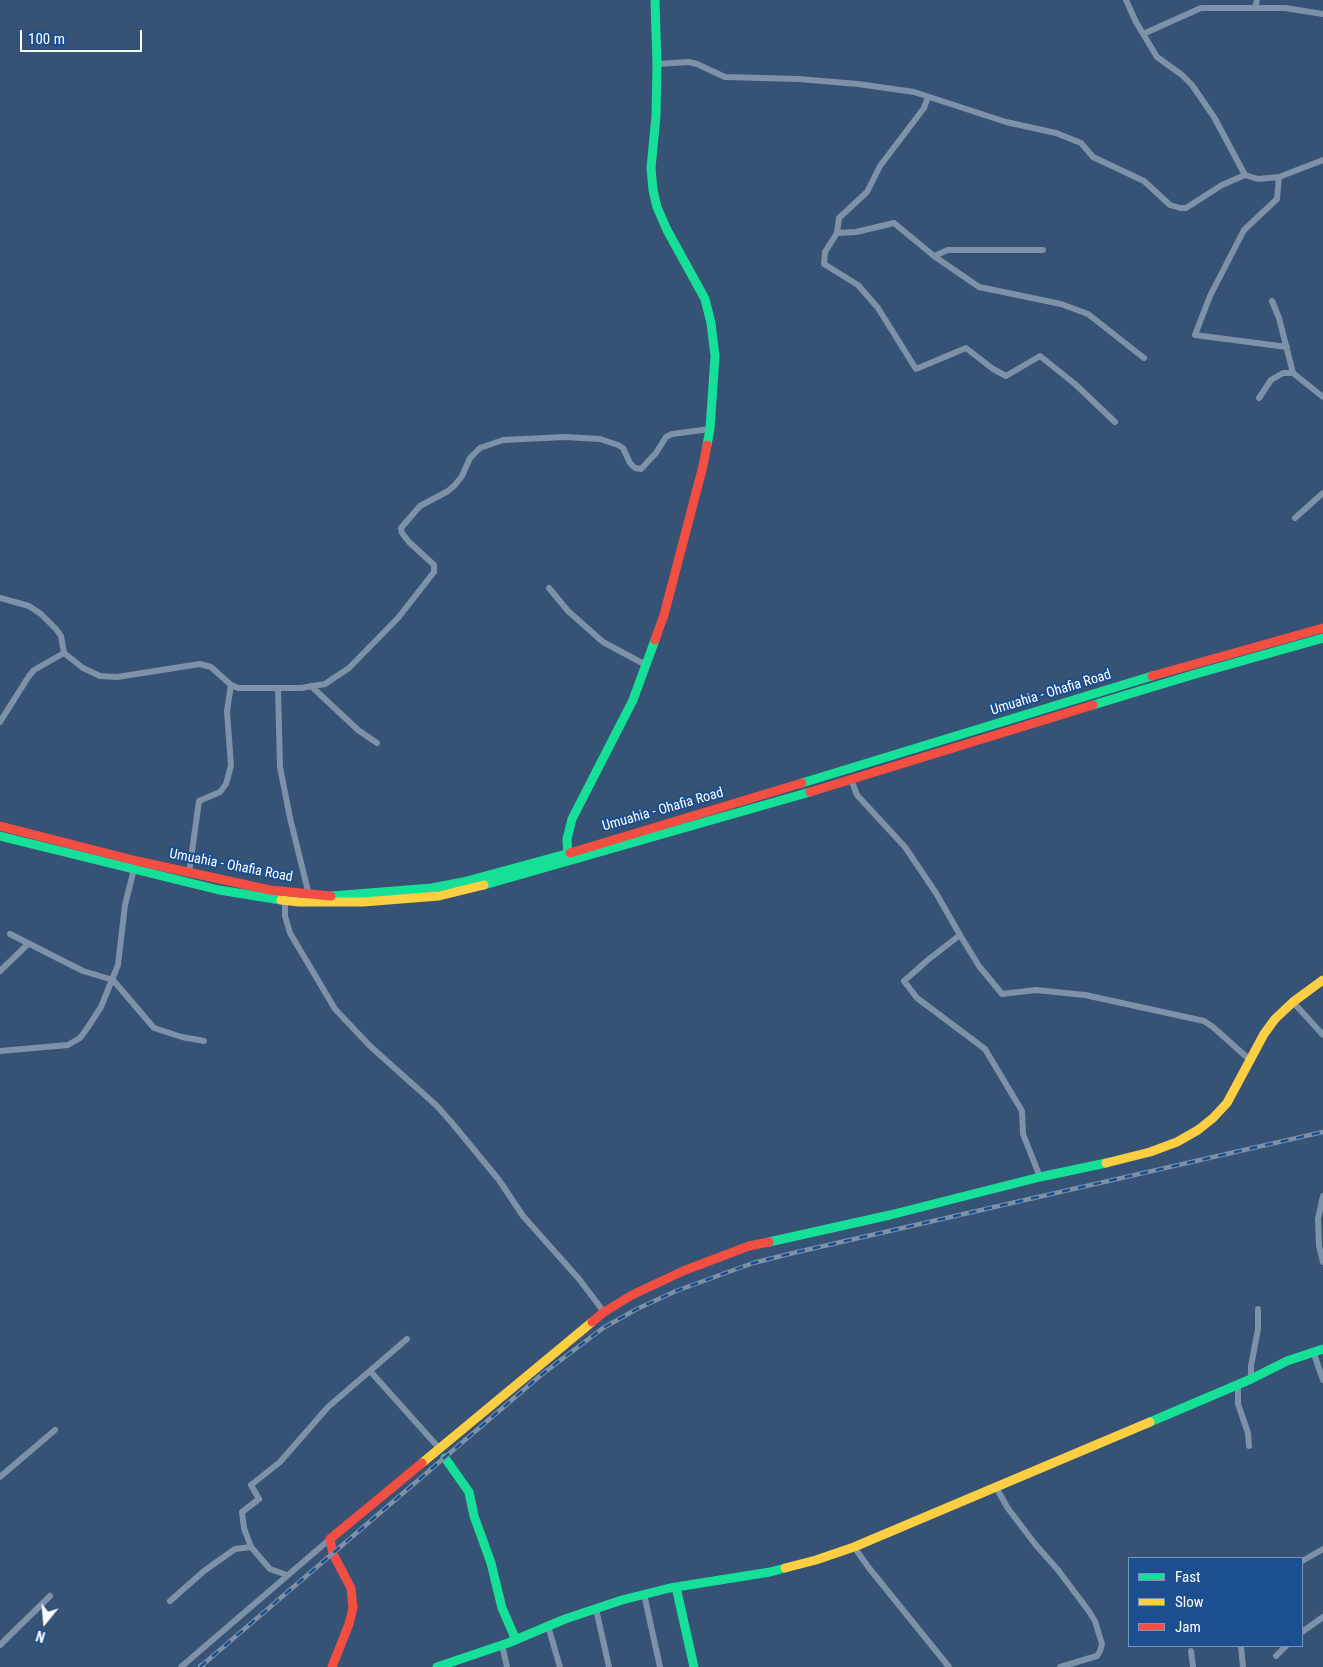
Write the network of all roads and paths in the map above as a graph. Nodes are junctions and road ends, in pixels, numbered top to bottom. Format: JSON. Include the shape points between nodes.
{"nodes":[{"id":1,"x":654,"y":0,"type":"edge"},
{"id":2,"x":1126,"y":0,"type":"edge"},
{"id":3,"x":1257,"y":0,"type":"edge"},
{"id":4,"x":1255,"y":8,"type":"junction"},
{"id":5,"x":1323,"y":14,"type":"edge"},
{"id":6,"x":1144,"y":34,"type":"junction"},
{"id":7,"x":657,"y":64,"type":"junction"},
{"id":8,"x":928,"y":97,"type":"junction"},
{"id":9,"x":1323,"y":160,"type":"edge"},
{"id":10,"x":1245,"y":175,"type":"junction"},
{"id":11,"x":1279,"y":177,"type":"junction"},
{"id":12,"x":837,"y":233,"type":"junction"},
{"id":13,"x":1043,"y":250,"type":"dead end"},
{"id":14,"x":934,"y":256,"type":"junction"},
{"id":15,"x":1272,"y":301,"type":"dead end"},
{"id":16,"x":1287,"y":347,"type":"junction"},
{"id":17,"x":1144,"y":358,"type":"dead end"},
{"id":18,"x":1293,"y":373,"type":"junction"},
{"id":19,"x":1323,"y":397,"type":"edge"},
{"id":20,"x":1260,"y":398,"type":"dead end"},
{"id":21,"x":1115,"y":422,"type":"dead end"},
{"id":22,"x":710,"y":430,"type":"junction"},
{"id":23,"x":1323,"y":493,"type":"edge"},
{"id":24,"x":1294,"y":518,"type":"dead end"},
{"id":25,"x":549,"y":588,"type":"dead end"},
{"id":26,"x":0,"y":598,"type":"edge"},
{"id":27,"x":1323,"y":628,"type":"edge"},
{"id":28,"x":1323,"y":638,"type":"edge"},
{"id":29,"x":64,"y":653,"type":"junction"},
{"id":30,"x":646,"y":665,"type":"junction"},
{"id":31,"x":231,"y":686,"type":"junction"},
{"id":32,"x":311,"y":686,"type":"junction"},
{"id":33,"x":278,"y":688,"type":"junction"},
{"id":34,"x":0,"y":722,"type":"edge"},
{"id":35,"x":377,"y":742,"type":"dead end"},
{"id":36,"x":851,"y":779,"type":"junction"},
{"id":37,"x":0,"y":826,"type":"edge"},
{"id":38,"x":0,"y":836,"type":"edge"},
{"id":39,"x":568,"y":857,"type":"junction"},
{"id":40,"x":134,"y":869,"type":"junction"},
{"id":41,"x":189,"y":873,"type":"junction"},
{"id":42,"x":309,"y":895,"type":"junction"},
{"id":43,"x":285,"y":900,"type":"junction"},
{"id":44,"x":10,"y":934,"type":"dead end"},
{"id":45,"x":960,"y":935,"type":"junction"},
{"id":46,"x":28,"y":944,"type":"junction"},
{"id":47,"x":0,"y":971,"type":"edge"},
{"id":48,"x":113,"y":980,"type":"junction"},
{"id":49,"x":1323,"y":980,"type":"edge"},
{"id":50,"x":1293,"y":1002,"type":"junction"},
{"id":51,"x":1323,"y":1035,"type":"edge"},
{"id":52,"x":204,"y":1041,"type":"dead end"},
{"id":53,"x":0,"y":1051,"type":"edge"},
{"id":54,"x":1250,"y":1060,"type":"junction"},
{"id":55,"x":1040,"y":1178,"type":"junction"},
{"id":56,"x":1323,"y":1196,"type":"edge"},
{"id":57,"x":1323,"y":1262,"type":"edge"},
{"id":58,"x":1258,"y":1309,"type":"dead end"},
{"id":59,"x":604,"y":1312,"type":"junction"},
{"id":60,"x":407,"y":1339,"type":"dead end"},
{"id":61,"x":1323,"y":1349,"type":"edge"},
{"id":62,"x":1314,"y":1351,"type":"junction"},
{"id":63,"x":370,"y":1371,"type":"junction"},
{"id":64,"x":1251,"y":1379,"type":"junction"},
{"id":65,"x":1323,"y":1380,"type":"edge"},
{"id":66,"x":1238,"y":1385,"type":"junction"},
{"id":67,"x":55,"y":1430,"type":"dead end"},
{"id":68,"x":1249,"y":1446,"type":"dead end"},
{"id":69,"x":439,"y":1448,"type":"junction"},
{"id":70,"x":445,"y":1458,"type":"dead end"},
{"id":71,"x":0,"y":1477,"type":"edge"},
{"id":72,"x":996,"y":1487,"type":"junction"},
{"id":73,"x":330,"y":1539,"type":"junction"},
{"id":74,"x":854,"y":1547,"type":"junction"},
{"id":75,"x":251,"y":1548,"type":"junction"},
{"id":76,"x":1323,"y":1549,"type":"edge"},
{"id":77,"x":1303,"y":1560,"type":"edge"},
{"id":78,"x":287,"y":1575,"type":"junction"},
{"id":79,"x":676,"y":1587,"type":"junction"},
{"id":80,"x":644,"y":1594,"type":"junction"},
{"id":81,"x":50,"y":1596,"type":"dead end"},
{"id":82,"x":170,"y":1601,"type":"dead end"},
{"id":83,"x":596,"y":1609,"type":"junction"},
{"id":84,"x":1323,"y":1617,"type":"edge"},
{"id":85,"x":548,"y":1626,"type":"junction"},
{"id":86,"x":1303,"y":1631,"type":"edge"},
{"id":87,"x":516,"y":1640,"type":"junction"},
{"id":88,"x":0,"y":1645,"type":"edge"},
{"id":89,"x":502,"y":1646,"type":"junction"},
{"id":90,"x":1241,"y":1647,"type":"edge"},
{"id":91,"x":1285,"y":1647,"type":"edge"},
{"id":92,"x":1191,"y":1651,"type":"dead end"},
{"id":93,"x":1276,"y":1656,"type":"dead end"},
{"id":94,"x":450,"y":1665,"type":"edge"},
{"id":95,"x":181,"y":1667,"type":"edge"},
{"id":96,"x":332,"y":1667,"type":"edge"},
{"id":97,"x":438,"y":1667,"type":"edge"},
{"id":98,"x":507,"y":1667,"type":"edge"},
{"id":99,"x":560,"y":1667,"type":"edge"},
{"id":100,"x":609,"y":1667,"type":"edge"},
{"id":101,"x":660,"y":1667,"type":"edge"},
{"id":102,"x":694,"y":1667,"type":"edge"},
{"id":103,"x":949,"y":1667,"type":"edge"},
{"id":104,"x":1060,"y":1667,"type":"edge"},
{"id":105,"x":1193,"y":1667,"type":"edge"},
{"id":106,"x":1242,"y":1667,"type":"edge"}],
"edges":[{"from":1,"to":7,"type":"street"},
{"from":2,"to":6,"type":"street"},
{"from":3,"to":4,"type":"street"},
{"from":4,"to":5,"type":"street","via":[[1285,8]]},
{"from":4,"to":6,"type":"street","via":[[1201,8]]},
{"from":6,"to":10,"type":"street","via":[[1157,56],[1192,85],[1214,117]]},
{"from":7,"to":8,"type":"street","via":[[689,62],[725,76],[858,84]]},
{"from":7,"to":22,"type":"street","via":[[651,168],[653,190],[667,230],[705,298],[711,322],[715,356]]},
{"from":8,"to":10,"type":"street","via":[[1081,143],[1094,157],[1144,181],[1170,205],[1180,208]]},
{"from":8,"to":12,"type":"street","via":[[924,108],[880,166],[866,192],[839,218]]},
{"from":9,"to":11,"type":"street"},
{"from":10,"to":11,"type":"street","via":[[1258,179]]},
{"from":11,"to":16,"type":"street","via":[[1277,199],[1244,230],[1210,296],[1195,334]]},
{"from":12,"to":14,"type":"street","via":[[894,223]]},
{"from":12,"to":21,"type":"street","via":[[825,252],[824,264],[858,284],[878,308],[916,369],[966,348],[1006,376],[1040,356],[1076,384]]},
{"from":13,"to":14,"type":"street","via":[[948,250]]},
{"from":14,"to":17,"type":"street","via":[[979,286],[1061,304],[1088,314]]},
{"from":15,"to":16,"type":"street"},
{"from":16,"to":18,"type":"street"},
{"from":18,"to":19,"type":"street"},
{"from":18,"to":20,"type":"street","via":[[1283,373],[1271,380]]},
{"from":22,"to":30,"type":"street","via":[[664,615]]},
{"from":22,"to":32,"type":"street","via":[[672,434],[641,469],[630,463],[624,448],[600,439],[503,440],[480,448],[470,458],[455,486],[420,506],[401,528],[409,542],[434,565],[434,572],[398,618],[349,668],[325,684]]},
{"from":23,"to":24,"type":"street"},
{"from":25,"to":30,"type":"street","via":[[568,611],[603,642]]},
{"from":26,"to":29,"type":"street","via":[[29,606],[40,614],[56,629]]},
{"from":27,"to":39,"type":"street","name":"Umuahia - Ohafia Road","via":[[1146,678]]},
{"from":28,"to":36,"type":"street","name":"Umuahia - Ohafia Road"},
{"from":29,"to":31,"type":"street","via":[[100,676],[117,677],[200,664],[211,667]]},
{"from":29,"to":34,"type":"street","via":[[34,670]]},
{"from":30,"to":39,"type":"street","via":[[633,700],[572,819],[567,839]]},
{"from":31,"to":33,"type":"street"},
{"from":31,"to":41,"type":"street","via":[[227,711],[231,766],[220,792],[199,800]]},
{"from":32,"to":33,"type":"street"},
{"from":32,"to":35,"type":"street","via":[[358,730]]},
{"from":33,"to":42,"type":"street","via":[[280,767]]},
{"from":36,"to":39,"type":"street","name":"Umuahia - Ohafia Road"},
{"from":36,"to":45,"type":"street","via":[[856,795],[910,854]]},
{"from":37,"to":41,"type":"street","name":"Umuahia - Ohafia Road"},
{"from":38,"to":40,"type":"street","name":"Umuahia - Ohafia Road"},
{"from":39,"to":42,"type":"street","name":"Umuahia - Ohafia Road","via":[[432,888]]},
{"from":39,"to":43,"type":"street","name":"Umuahia - Ohafia Road","via":[[439,896],[332,903]]},
{"from":40,"to":43,"type":"street","name":"Umuahia - Ohafia Road","via":[[219,890]]},
{"from":40,"to":48,"type":"street"},
{"from":41,"to":42,"type":"street","name":"Umuahia - Ohafia Road"},
{"from":43,"to":59,"type":"street","via":[[290,933],[335,1009],[370,1046],[437,1106]]},
{"from":44,"to":46,"type":"street"},
{"from":45,"to":54,"type":"street","via":[[1002,994],[1036,990],[1084,995],[1204,1021]]},
{"from":45,"to":55,"type":"street","via":[[904,981],[916,998],[985,1049],[1022,1111],[1023,1134]]},
{"from":46,"to":47,"type":"street"},
{"from":46,"to":48,"type":"street","via":[[82,971]]},
{"from":48,"to":52,"type":"street","via":[[154,1028]]},
{"from":48,"to":53,"type":"street","via":[[101,1007],[74,1042]]},
{"from":49,"to":50,"type":"street"},
{"from":50,"to":51,"type":"street"},
{"from":50,"to":54,"type":"street","via":[[1275,1019]]},
{"from":54,"to":55,"type":"street","via":[[1227,1103],[1198,1130],[1177,1142],[1150,1152]]},
{"from":55,"to":59,"type":"street","via":[[749,1246],[683,1271]]},
{"from":56,"to":57,"type":"street","via":[[1318,1219]]},
{"from":58,"to":64,"type":"street"},
{"from":59,"to":69,"type":"street"},
{"from":60,"to":63,"type":"street"},
{"from":61,"to":62,"type":"street"},
{"from":62,"to":64,"type":"street"},
{"from":62,"to":65,"type":"street"},
{"from":63,"to":69,"type":"street"},
{"from":63,"to":75,"type":"street","via":[[328,1407],[280,1462],[251,1485],[259,1499],[242,1512]]},
{"from":64,"to":66,"type":"street"},
{"from":66,"to":68,"type":"street","via":[[1238,1404]]},
{"from":66,"to":72,"type":"street"},
{"from":67,"to":71,"type":"street"},
{"from":69,"to":73,"type":"street"},
{"from":70,"to":87,"type":"street","via":[[469,1492],[502,1608]]},
{"from":72,"to":74,"type":"street"},
{"from":72,"to":104,"type":"street","via":[[1007,1507],[1070,1586],[1094,1622],[1102,1644],[1096,1656]]},
{"from":73,"to":78,"type":"street"},
{"from":73,"to":96,"type":"street","via":[[332,1554],[351,1588],[353,1608]]},
{"from":74,"to":79,"type":"street","via":[[770,1572]]},
{"from":74,"to":103,"type":"street"},
{"from":75,"to":78,"type":"street","via":[[270,1569]]},
{"from":75,"to":82,"type":"street","via":[[235,1549]]},
{"from":76,"to":77,"type":"street"},
{"from":78,"to":95,"type":"street"},
{"from":79,"to":80,"type":"street"},
{"from":79,"to":102,"type":"street"},
{"from":80,"to":83,"type":"street"},
{"from":80,"to":101,"type":"street"},
{"from":81,"to":88,"type":"street"},
{"from":83,"to":85,"type":"street"},
{"from":83,"to":100,"type":"street"},
{"from":84,"to":86,"type":"street"},
{"from":85,"to":87,"type":"street"},
{"from":85,"to":99,"type":"street"},
{"from":87,"to":89,"type":"street"},
{"from":89,"to":94,"type":"street"},
{"from":89,"to":98,"type":"street"},
{"from":90,"to":106,"type":"street"},
{"from":91,"to":93,"type":"street"},
{"from":92,"to":105,"type":"street"},
{"from":94,"to":97,"type":"street"}]}
